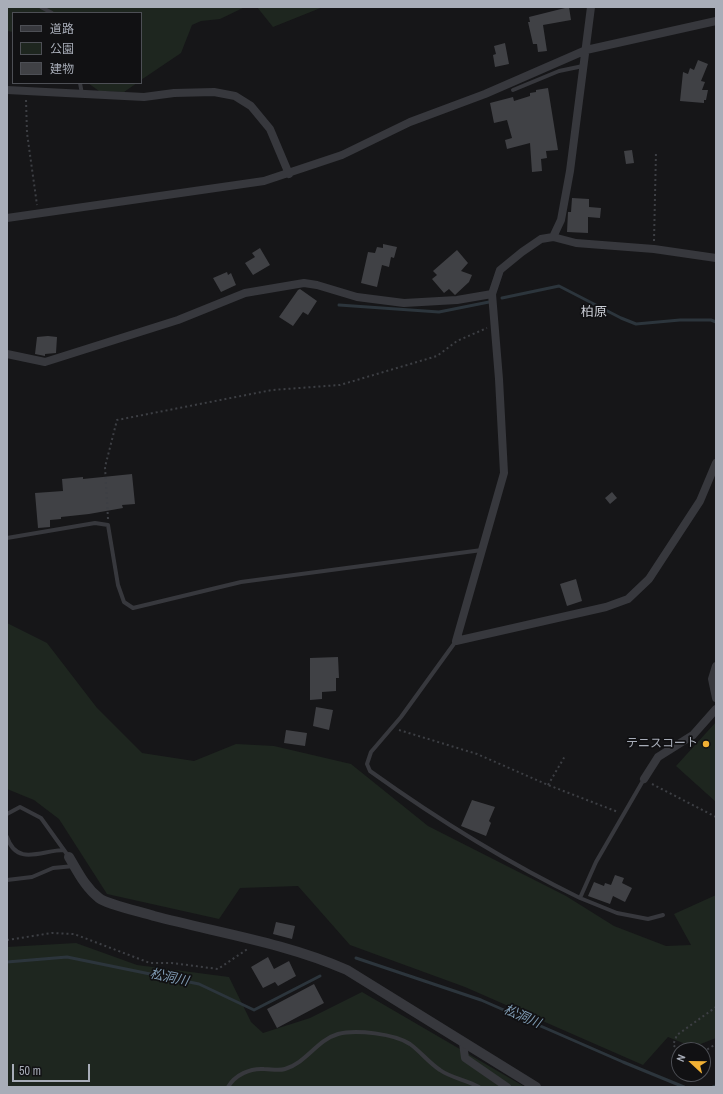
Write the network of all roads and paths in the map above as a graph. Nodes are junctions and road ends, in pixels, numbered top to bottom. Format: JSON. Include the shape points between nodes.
{"nodes":[{"id":1,"x":40,"y":7,"type":"edge"},
{"id":2,"x":590,"y":7,"type":"edge"},
{"id":3,"x":50,"y":12,"type":"edge"},
{"id":4,"x":716,"y":21,"type":"edge"},
{"id":5,"x":586,"y":50,"type":"junction"},
{"id":6,"x":583,"y":66,"type":"junction"},
{"id":7,"x":80,"y":84,"type":"edge"},
{"id":8,"x":7,"y":90,"type":"edge"},
{"id":9,"x":513,"y":90,"type":"dead end"},
{"id":10,"x":26,"y":92,"type":"junction"},
{"id":11,"x":82,"y":95,"type":"junction"},
{"id":12,"x":656,"y":151,"type":"dead end"},
{"id":13,"x":289,"y":174,"type":"junction"},
{"id":14,"x":38,"y":214,"type":"junction"},
{"id":15,"x":7,"y":218,"type":"edge"},
{"id":16,"x":553,"y":237,"type":"junction"},
{"id":17,"x":654,"y":249,"type":"junction"},
{"id":18,"x":716,"y":258,"type":"edge"},
{"id":19,"x":492,"y":294,"type":"junction"},
{"id":20,"x":494,"y":326,"type":"junction"},
{"id":21,"x":7,"y":354,"type":"edge"},
{"id":22,"x":716,"y":462,"type":"edge"},
{"id":23,"x":108,"y":524,"type":"junction"},
{"id":24,"x":7,"y":538,"type":"edge"},
{"id":25,"x":482,"y":550,"type":"junction"},
{"id":26,"x":456,"y":641,"type":"junction"},
{"id":27,"x":716,"y":666,"type":"edge"},
{"id":28,"x":716,"y":698,"type":"edge"},
{"id":29,"x":716,"y":709,"type":"edge"},
{"id":30,"x":390,"y":730,"type":"junction"},
{"id":31,"x":565,"y":756,"type":"dead end"},
{"id":32,"x":644,"y":779,"type":"junction"},
{"id":33,"x":548,"y":785,"type":"junction"},
{"id":34,"x":7,"y":814,"type":"edge"},
{"id":35,"x":623,"y":814,"type":"junction"},
{"id":36,"x":716,"y":817,"type":"edge"},
{"id":37,"x":7,"y":837,"type":"edge"},
{"id":38,"x":67,"y":854,"type":"junction"},
{"id":39,"x":74,"y":866,"type":"junction"},
{"id":40,"x":7,"y":880,"type":"edge"},
{"id":41,"x":580,"y":898,"type":"junction"},
{"id":42,"x":663,"y":915,"type":"dead end"},
{"id":43,"x":7,"y":940,"type":"edge"},
{"id":44,"x":260,"y":941,"type":"junction"},
{"id":45,"x":716,"y":1007,"type":"edge"},
{"id":46,"x":674,"y":1042,"type":"edge"},
{"id":47,"x":463,"y":1043,"type":"junction"},
{"id":48,"x":228,"y":1087,"type":"edge"},
{"id":49,"x":479,"y":1087,"type":"edge"},
{"id":50,"x":507,"y":1087,"type":"edge"},
{"id":51,"x":536,"y":1087,"type":"edge"}],
"edges":[{"from":1,"to":3,"type":"lane"},
{"from":2,"to":5,"type":"street"},
{"from":4,"to":5,"type":"street"},
{"from":5,"to":6,"type":"street"},
{"from":5,"to":13,"type":"street","via":[[485,94],[410,122],[342,155]]},
{"from":6,"to":9,"type":"lane","via":[[559,71]]},
{"from":6,"to":16,"type":"street","via":[[570,171],[561,220]]},
{"from":7,"to":11,"type":"lane"},
{"from":8,"to":10,"type":"street"},
{"from":10,"to":11,"type":"street"},
{"from":10,"to":14,"type":"path","via":[[27,133]]},
{"from":11,"to":13,"type":"street","via":[[144,97],[214,92],[235,96],[251,106],[270,129]]},
{"from":12,"to":17,"type":"path"},
{"from":13,"to":14,"type":"street","via":[[264,181]]},
{"from":14,"to":15,"type":"street"},
{"from":16,"to":17,"type":"street","via":[[576,243]]},
{"from":16,"to":19,"type":"street","via":[[541,239],[500,270]]},
{"from":17,"to":18,"type":"street"},
{"from":19,"to":20,"type":"street"},
{"from":19,"to":21,"type":"street","via":[[457,300],[404,303],[357,297],[304,282],[246,293],[178,320],[45,362]]},
{"from":20,"to":23,"type":"path","via":[[457,341],[437,356],[340,385],[272,390],[117,420],[106,467]]},
{"from":20,"to":25,"type":"street","via":[[504,473]]},
{"from":22,"to":26,"type":"street","via":[[700,500],[660,563],[649,579],[628,599],[606,607]]},
{"from":23,"to":24,"type":"lane","via":[[95,523]]},
{"from":23,"to":25,"type":"lane","via":[[118,585],[124,602],[133,608],[241,582]]},
{"from":25,"to":26,"type":"street"},
{"from":26,"to":30,"type":"lane"},
{"from":27,"to":28,"type":"street","via":[[712,679]]},
{"from":29,"to":32,"type":"street","via":[[693,735],[658,757]]},
{"from":30,"to":33,"type":"path","via":[[402,730],[477,754]]},
{"from":30,"to":41,"type":"lane","via":[[368,758],[370,771],[481,845]]},
{"from":31,"to":33,"type":"path"},
{"from":32,"to":35,"type":"lane"},
{"from":32,"to":36,"type":"path"},
{"from":33,"to":35,"type":"path"},
{"from":34,"to":38,"type":"lane","via":[[20,807],[41,818]]},
{"from":35,"to":41,"type":"lane","via":[[596,862]]},
{"from":37,"to":38,"type":"lane","via":[[10,848],[21,854],[55,850]]},
{"from":38,"to":39,"type":"street"},
{"from":39,"to":40,"type":"lane","via":[[53,868],[32,877]]},
{"from":39,"to":44,"type":"street","via":[[85,885],[101,900],[180,923]]},
{"from":41,"to":42,"type":"lane","via":[[617,913],[648,919]]},
{"from":43,"to":44,"type":"path","via":[[52,933],[74,934],[150,963],[199,965],[218,969]]},
{"from":44,"to":47,"type":"street","via":[[318,957],[347,970]]},
{"from":45,"to":46,"type":"path","via":[[677,1035]]},
{"from":47,"to":50,"type":"street","via":[[465,1058]]},
{"from":47,"to":51,"type":"street"},
{"from":48,"to":49,"type":"lane","via":[[247,1071],[262,1068],[281,1070],[291,1067],[322,1042],[338,1034],[356,1032],[403,1040],[441,1072]]}]}
